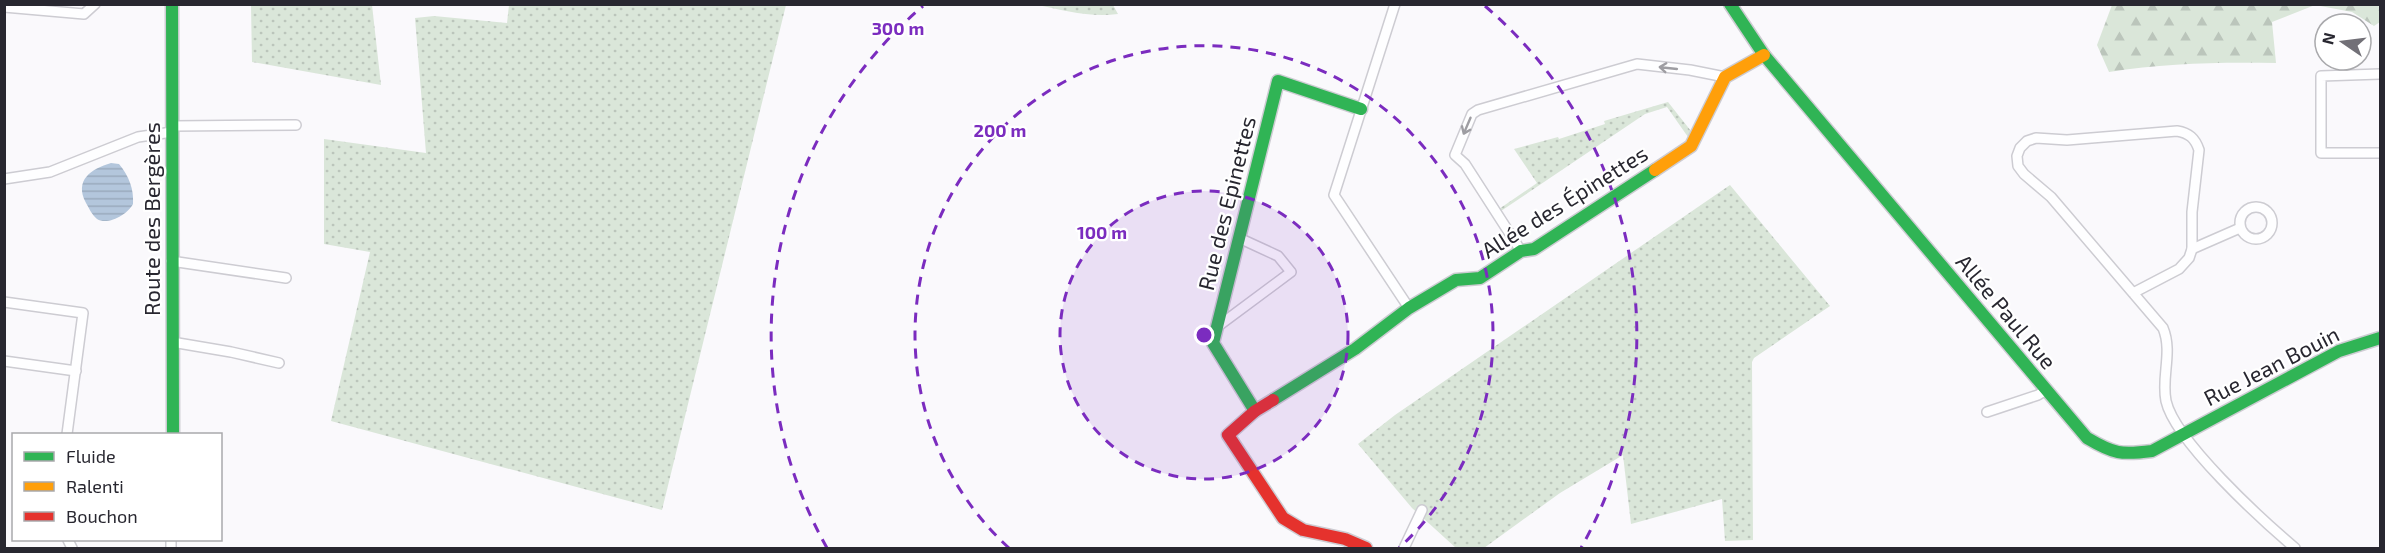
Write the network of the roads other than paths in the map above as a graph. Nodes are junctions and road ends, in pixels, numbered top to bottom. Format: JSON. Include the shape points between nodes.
{"nodes":[{"id":1,"x":95,"y":4,"type":"edge"},
{"id":2,"x":172,"y":4,"type":"edge"},
{"id":3,"x":1395,"y":4,"type":"edge"},
{"id":4,"x":1730,"y":4,"type":"edge"},
{"id":5,"x":4,"y":7,"type":"edge"},
{"id":6,"x":1764,"y":55,"type":"junction"},
{"id":7,"x":2380,"y":74,"type":"edge"},
{"id":8,"x":1725,"y":77,"type":"junction"},
{"id":9,"x":1361,"y":110,"type":"junction"},
{"id":10,"x":296,"y":125,"type":"dead end"},
{"id":11,"x":173,"y":129,"type":"junction"},
{"id":12,"x":2380,"y":153,"type":"edge"},
{"id":13,"x":4,"y":180,"type":"edge"},
{"id":14,"x":2240,"y":228,"type":"dead end"},
{"id":15,"x":1239,"y":238,"type":"junction"},
{"id":16,"x":2192,"y":249,"type":"junction"},
{"id":17,"x":1521,"y":251,"type":"junction"},
{"id":18,"x":171,"y":261,"type":"junction"},
{"id":19,"x":286,"y":278,"type":"dead end"},
{"id":20,"x":2133,"y":293,"type":"junction"},
{"id":21,"x":4,"y":302,"type":"edge"},
{"id":22,"x":1409,"y":308,"type":"junction"},
{"id":23,"x":1216,"y":327,"type":"junction"},
{"id":24,"x":2380,"y":338,"type":"edge"},
{"id":25,"x":172,"y":342,"type":"junction"},
{"id":26,"x":4,"y":362,"type":"edge"},
{"id":27,"x":279,"y":363,"type":"dead end"},
{"id":28,"x":76,"y":372,"type":"junction"},
{"id":29,"x":2046,"y":390,"type":"junction"},
{"id":30,"x":1255,"y":411,"type":"junction"},
{"id":31,"x":1987,"y":412,"type":"dead end"},
{"id":32,"x":67,"y":433,"type":"edge"},
{"id":33,"x":173,"y":433,"type":"edge"},
{"id":34,"x":2182,"y":434,"type":"junction"},
{"id":35,"x":1422,"y":510,"type":"dead end"},
{"id":36,"x":1366,"y":549,"type":"edge"},
{"id":37,"x":1404,"y":549,"type":"edge"},
{"id":38,"x":2295,"y":549,"type":"edge"}],
"edges":[{"from":1,"to":5,"type":"street","via":[[84,14]]},
{"from":2,"to":11,"type":"street","name":"Route des Bergères"},
{"from":3,"to":9,"type":"street"},
{"from":4,"to":6,"type":"street","name":"Allée Paul Rue"},
{"from":6,"to":8,"type":"street"},
{"from":6,"to":29,"type":"street","name":"Allée Paul Rue"},
{"from":7,"to":12,"type":"street","via":[[2321,76],[2321,153]]},
{"from":8,"to":17,"type":"street","name":"Allée des Épinettes","via":[[1691,146],[1534,249]]},
{"from":8,"to":17,"type":"street","one_way":true,"via":[[1637,64],[1472,114],[1455,156],[1465,164]]},
{"from":9,"to":15,"type":"street","name":"Rue des Epinettes","via":[[1278,81]]},
{"from":9,"to":22,"type":"street","via":[[1334,195]]},
{"from":10,"to":11,"type":"street"},
{"from":11,"to":13,"type":"street","via":[[138,137],[50,172]]},
{"from":11,"to":18,"type":"street","name":"Route des Bergères"},
{"from":14,"to":16,"type":"street"},
{"from":15,"to":23,"type":"street","name":"Rue des Epinettes"},
{"from":15,"to":23,"type":"street","via":[[1278,256],[1291,272]]},
{"from":16,"to":20,"type":"street","via":[[2179,269]]},
{"from":16,"to":20,"type":"street","via":[[2199,150],[2196,140],[2186,132],[2027,141],[2017,156],[2018,166],[2051,197]]},
{"from":17,"to":22,"type":"street","name":"Allée des Épinettes","via":[[1480,278],[1456,280]]},
{"from":18,"to":19,"type":"street"},
{"from":18,"to":25,"type":"street","name":"Route des Bergères"},
{"from":20,"to":34,"type":"street","via":[[2163,328],[2168,340],[2166,399]]},
{"from":21,"to":28,"type":"street","via":[[83,313]]},
{"from":22,"to":30,"type":"street","name":"Allée des Épinettes","via":[[1355,349]]},
{"from":23,"to":30,"type":"street","name":"Rue des Epinettes","via":[[1213,343]]},
{"from":24,"to":34,"type":"street","name":"Rue Jean Bouin","via":[[2339,351]]},
{"from":25,"to":27,"type":"street"},
{"from":25,"to":33,"type":"street","name":"Route des Bergères"},
{"from":26,"to":28,"type":"street"},
{"from":28,"to":32,"type":"street"},
{"from":29,"to":31,"type":"street"},
{"from":29,"to":34,"type":"street","name":"Allée Paul Rue","via":[[2087,438],[2108,451],[2152,451]]},
{"from":30,"to":36,"type":"street","name":"Allée des Épinettes","via":[[1228,435],[1283,518],[1294,528],[1352,539]]},
{"from":34,"to":38,"type":"street"},
{"from":35,"to":37,"type":"street"}]}
